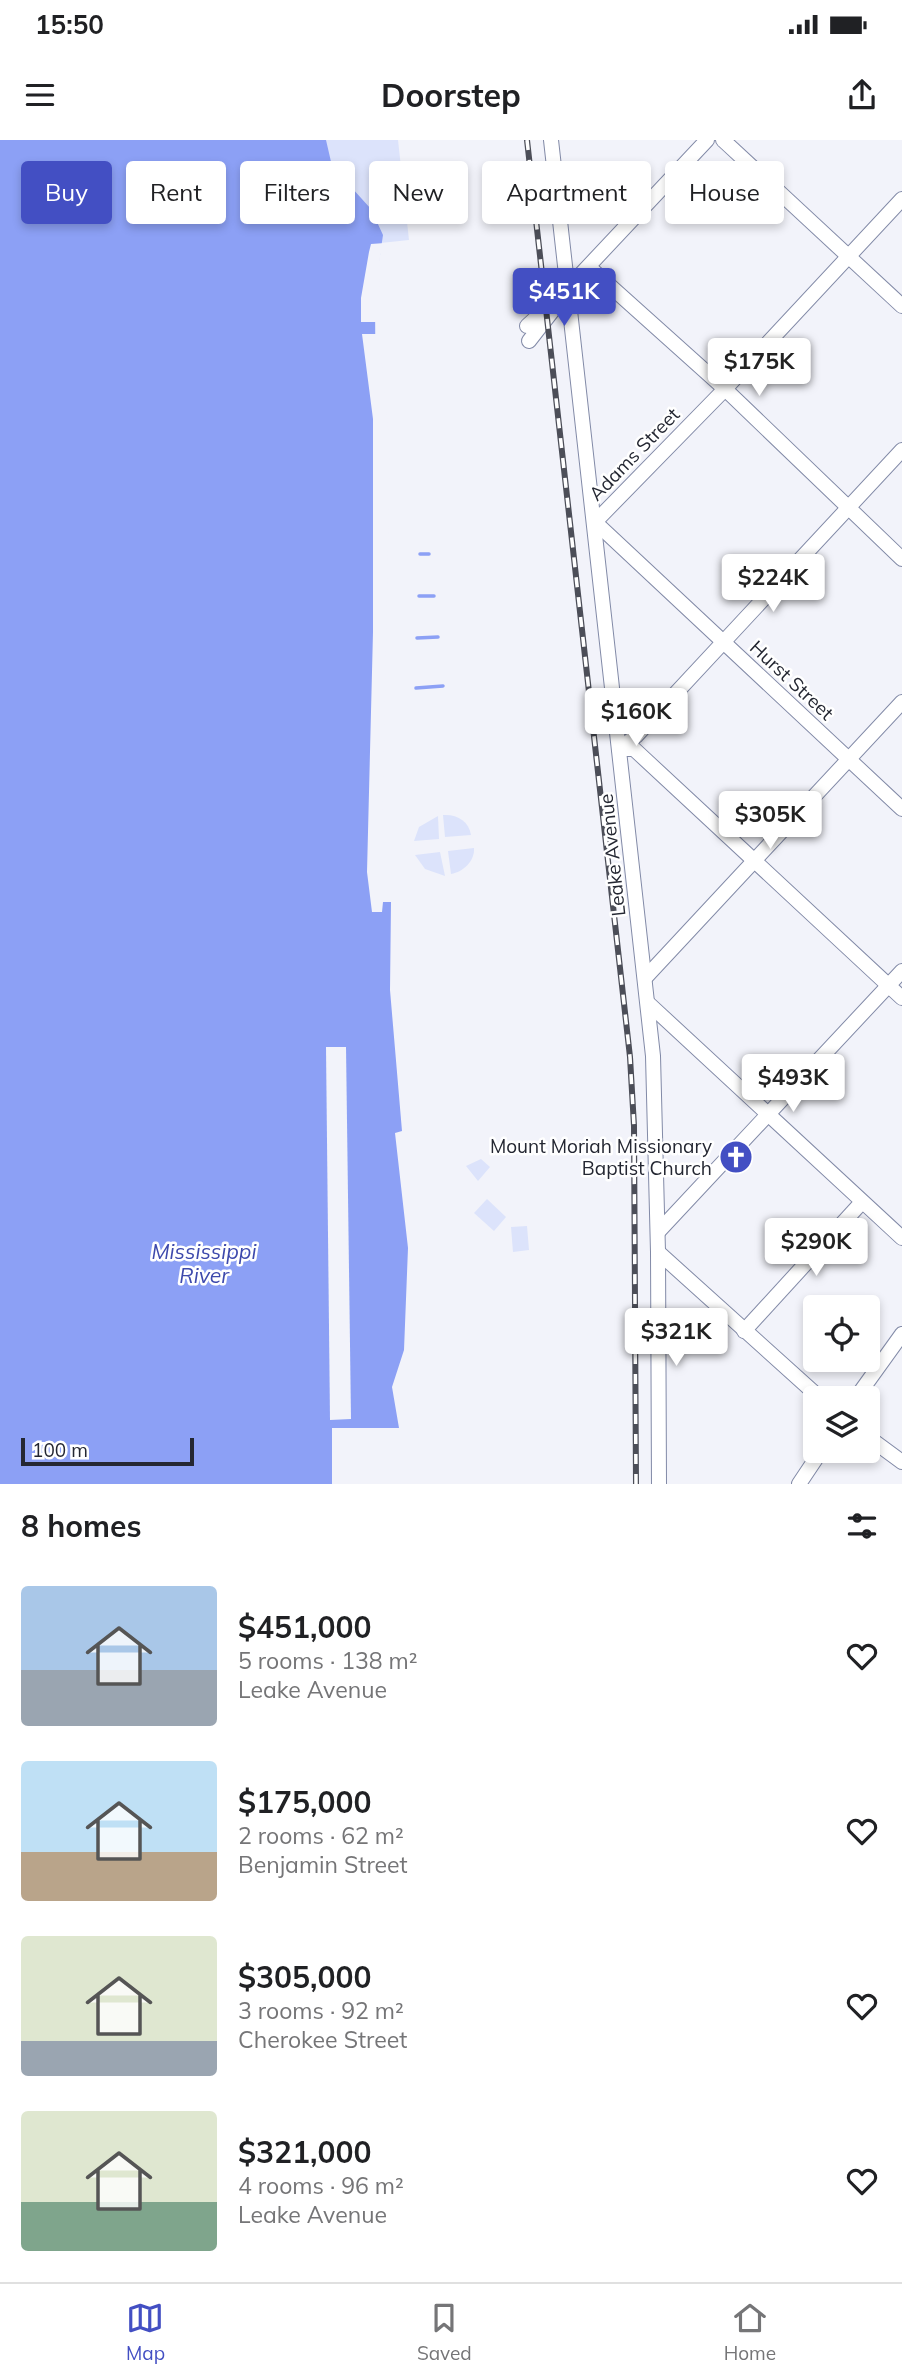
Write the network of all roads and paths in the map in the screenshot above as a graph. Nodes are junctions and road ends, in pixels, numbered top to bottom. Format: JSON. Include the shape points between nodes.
{"nodes":[{"id":1,"x":551,"y":140,"type":"edge"},
{"id":2,"x":707,"y":140,"type":"edge"},
{"id":3,"x":723,"y":140,"type":"edge"},
{"id":4,"x":902,"y":199,"type":"edge"},
{"id":5,"x":848,"y":257,"type":"junction"},
{"id":6,"x":589,"y":267,"type":"junction"},
{"id":7,"x":567,"y":289,"type":"junction"},
{"id":8,"x":902,"y":306,"type":"edge"},
{"id":9,"x":527,"y":326,"type":"dead end"},
{"id":10,"x":529,"y":341,"type":"dead end"},
{"id":11,"x":725,"y":389,"type":"junction"},
{"id":12,"x":902,"y":450,"type":"edge"},
{"id":13,"x":848,"y":507,"type":"junction"},
{"id":14,"x":595,"y":522,"type":"junction"},
{"id":15,"x":902,"y":559,"type":"edge"},
{"id":16,"x":723,"y":643,"type":"junction"},
{"id":17,"x":902,"y":702,"type":"edge"},
{"id":18,"x":619,"y":749,"type":"junction"},
{"id":19,"x":849,"y":759,"type":"junction"},
{"id":20,"x":902,"y":809,"type":"edge"},
{"id":21,"x":754,"y":861,"type":"junction"},
{"id":22,"x":902,"y":971,"type":"edge"},
{"id":23,"x":645,"y":978,"type":"junction"},
{"id":24,"x":889,"y":986,"type":"junction"},
{"id":25,"x":902,"y":998,"type":"edge"},
{"id":26,"x":649,"y":1004,"type":"junction"},
{"id":27,"x":769,"y":1115,"type":"junction"},
{"id":28,"x":862,"y":1202,"type":"junction"},
{"id":29,"x":658,"y":1232,"type":"junction"},
{"id":30,"x":902,"y":1238,"type":"edge"},
{"id":31,"x":659,"y":1252,"type":"junction"},
{"id":32,"x":744,"y":1331,"type":"junction"},
{"id":33,"x":902,"y":1334,"type":"edge"},
{"id":34,"x":806,"y":1386,"type":"edge"},
{"id":35,"x":865,"y":1386,"type":"edge"},
{"id":36,"x":880,"y":1446,"type":"edge"},
{"id":37,"x":902,"y":1462,"type":"edge"},
{"id":38,"x":813,"y":1463,"type":"edge"},
{"id":39,"x":659,"y":1484,"type":"edge"},
{"id":40,"x":799,"y":1484,"type":"edge"}],
"edges":[{"from":1,"to":7,"type":"street","name":"Leake Avenue"},
{"from":2,"to":6,"type":"street"},
{"from":3,"to":5,"type":"street"},
{"from":4,"to":5,"type":"street","name":"Adams Street"},
{"from":5,"to":8,"type":"street"},
{"from":5,"to":11,"type":"street","name":"Adams Street"},
{"from":6,"to":7,"type":"street"},
{"from":6,"to":11,"type":"street"},
{"from":7,"to":9,"type":"street"},
{"from":7,"to":10,"type":"street"},
{"from":7,"to":14,"type":"street","name":"Leake Avenue"},
{"from":11,"to":13,"type":"street"},
{"from":11,"to":14,"type":"street","name":"Adams Street"},
{"from":12,"to":13,"type":"street"},
{"from":13,"to":15,"type":"street"},
{"from":13,"to":16,"type":"street"},
{"from":14,"to":16,"type":"street","name":"Hurst Street"},
{"from":14,"to":18,"type":"street","name":"Leake Avenue"},
{"from":16,"to":18,"type":"street"},
{"from":16,"to":19,"type":"street","name":"Hurst Street"},
{"from":17,"to":19,"type":"street"},
{"from":18,"to":21,"type":"street","via":[[634,749]]},
{"from":18,"to":23,"type":"street","name":"Leake Avenue"},
{"from":19,"to":20,"type":"street","name":"Hurst Street"},
{"from":19,"to":21,"type":"street"},
{"from":21,"to":23,"type":"street"},
{"from":21,"to":24,"type":"street"},
{"from":22,"to":24,"type":"street"},
{"from":23,"to":26,"type":"street","name":"Leake Avenue"},
{"from":24,"to":25,"type":"street"},
{"from":24,"to":27,"type":"street"},
{"from":26,"to":27,"type":"street"},
{"from":26,"to":29,"type":"street","name":"Leake Avenue","via":[[657,1102]]},
{"from":27,"to":28,"type":"street"},
{"from":27,"to":29,"type":"street"},
{"from":28,"to":30,"type":"street"},
{"from":28,"to":32,"type":"street"},
{"from":29,"to":31,"type":"street","name":"Leake Avenue"},
{"from":31,"to":32,"type":"street"},
{"from":31,"to":39,"type":"street","name":"Leake Avenue"},
{"from":32,"to":34,"type":"street"},
{"from":33,"to":35,"type":"street"},
{"from":36,"to":37,"type":"street"},
{"from":38,"to":40,"type":"street"}]}
